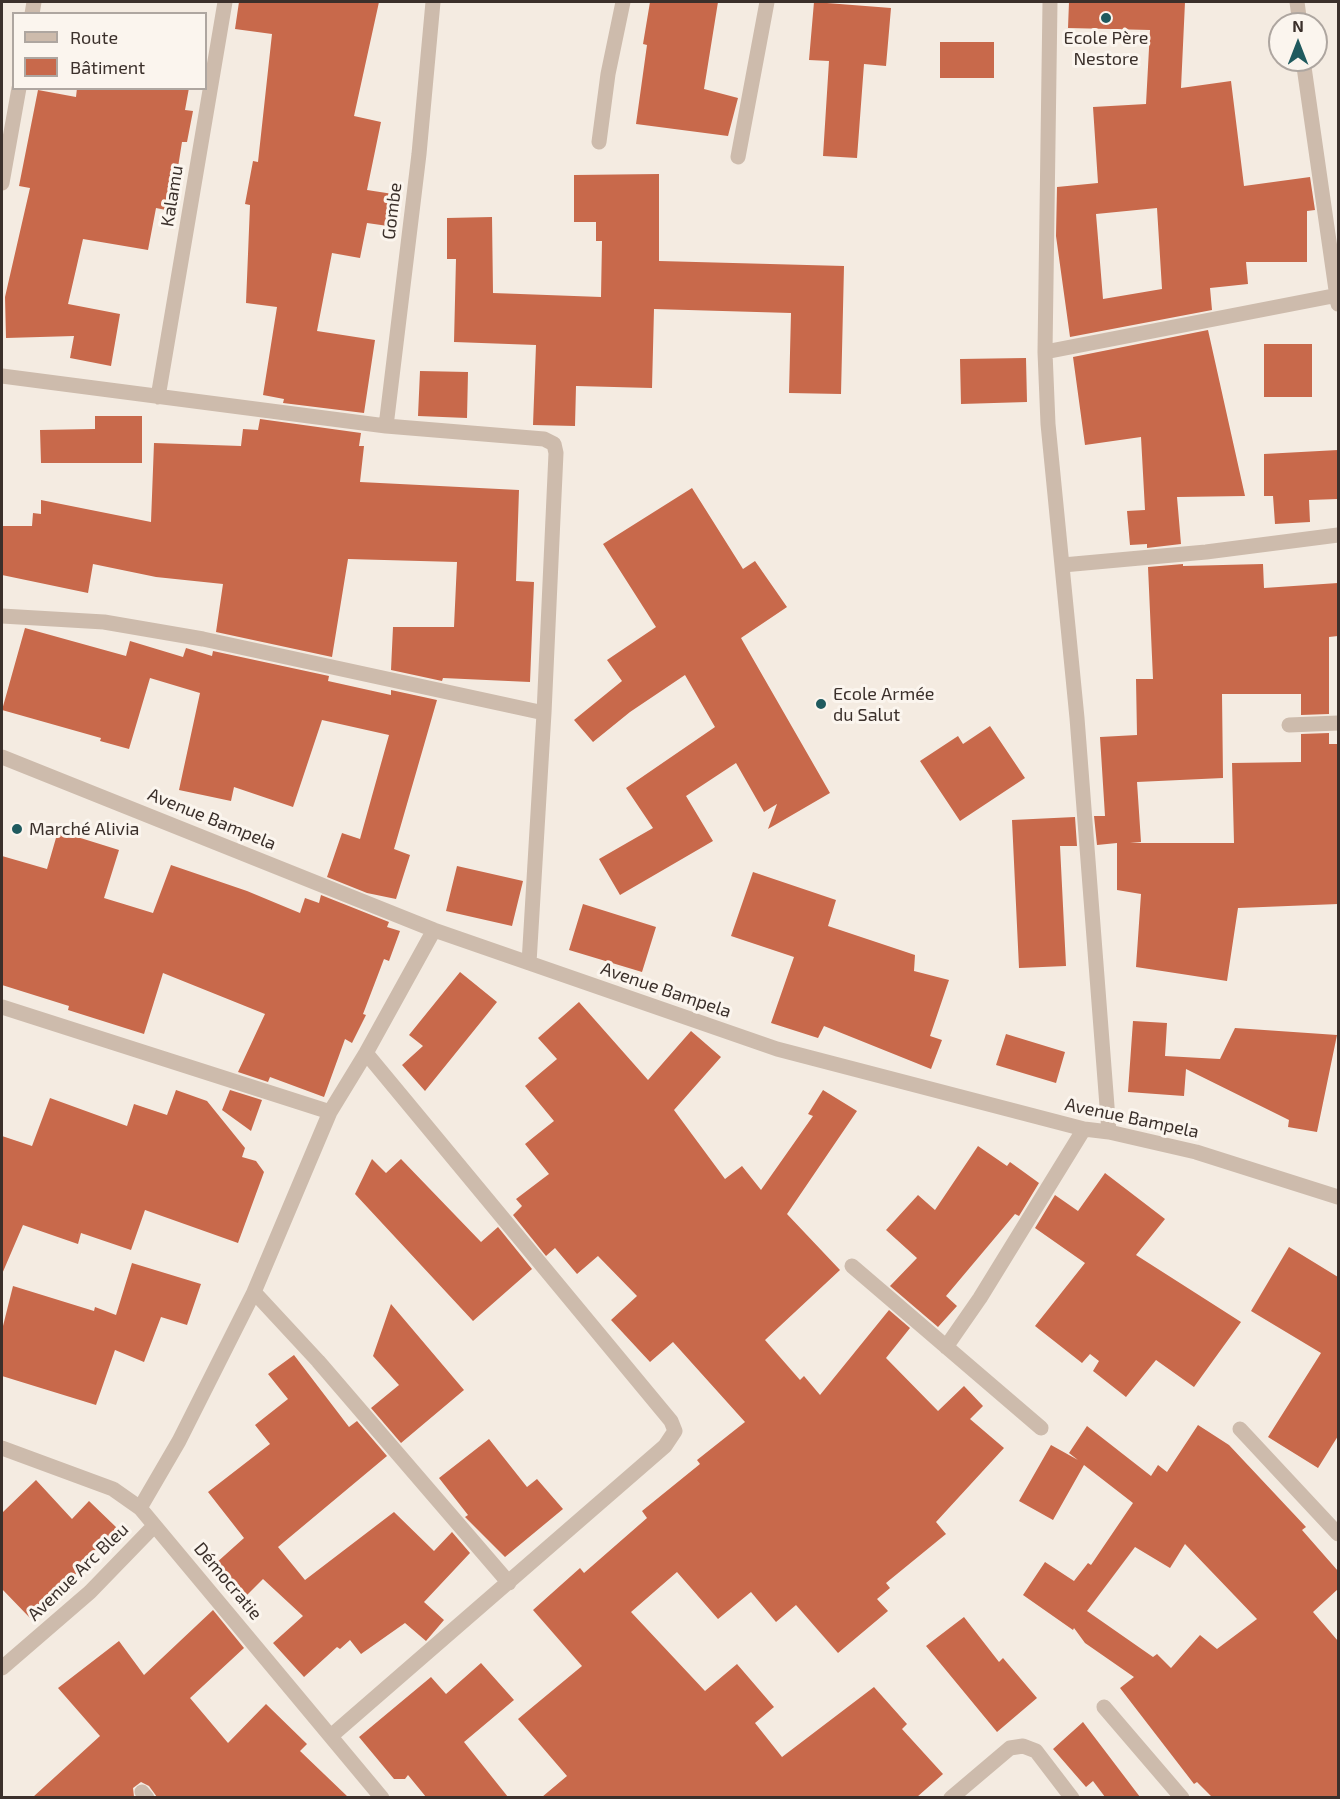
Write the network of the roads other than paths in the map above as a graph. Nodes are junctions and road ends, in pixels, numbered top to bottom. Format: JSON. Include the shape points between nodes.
{"nodes":[{"id":1,"x":225,"y":2,"type":"edge"},
{"id":2,"x":433,"y":2,"type":"edge"},
{"id":3,"x":623,"y":2,"type":"edge"},
{"id":4,"x":767,"y":2,"type":"edge"},
{"id":5,"x":1050,"y":2,"type":"edge"},
{"id":6,"x":1305,"y":72,"type":"edge"},
{"id":7,"x":18,"y":90,"type":"edge"},
{"id":8,"x":599,"y":142,"type":"dead end"},
{"id":9,"x":738,"y":157,"type":"dead end"},
{"id":10,"x":2,"y":183,"type":"edge"},
{"id":11,"x":1338,"y":298,"type":"edge"},
{"id":12,"x":1045,"y":352,"type":"junction"},
{"id":13,"x":2,"y":376,"type":"edge"},
{"id":14,"x":158,"y":397,"type":"junction"},
{"id":15,"x":386,"y":426,"type":"junction"},
{"id":16,"x":1338,"y":535,"type":"edge"},
{"id":17,"x":1063,"y":565,"type":"junction"},
{"id":18,"x":2,"y":616,"type":"edge"},
{"id":19,"x":544,"y":713,"type":"junction"},
{"id":20,"x":1338,"y":723,"type":"edge"},
{"id":21,"x":1289,"y":725,"type":"dead end"},
{"id":22,"x":2,"y":757,"type":"edge"},
{"id":23,"x":434,"y":930,"type":"junction"},
{"id":24,"x":529,"y":963,"type":"junction"},
{"id":25,"x":2,"y":1007,"type":"edge"},
{"id":26,"x":366,"y":1053,"type":"junction"},
{"id":27,"x":330,"y":1112,"type":"junction"},
{"id":28,"x":1084,"y":1129,"type":"junction"},
{"id":29,"x":1109,"y":1132,"type":"junction"},
{"id":30,"x":1338,"y":1197,"type":"edge"},
{"id":31,"x":852,"y":1266,"type":"dead end"},
{"id":32,"x":254,"y":1292,"type":"junction"},
{"id":33,"x":946,"y":1347,"type":"junction"},
{"id":34,"x":1041,"y":1428,"type":"dead end"},
{"id":35,"x":1240,"y":1429,"type":"dead end"},
{"id":36,"x":2,"y":1448,"type":"edge"},
{"id":37,"x":140,"y":1508,"type":"junction"},
{"id":38,"x":154,"y":1526,"type":"junction"},
{"id":39,"x":1338,"y":1534,"type":"edge"},
{"id":40,"x":509,"y":1583,"type":"junction"},
{"id":41,"x":2,"y":1668,"type":"edge"},
{"id":42,"x":1104,"y":1707,"type":"dead end"},
{"id":43,"x":331,"y":1736,"type":"junction"},
{"id":44,"x":373,"y":1795,"type":"edge"},
{"id":45,"x":951,"y":1797,"type":"edge"},
{"id":46,"x":1072,"y":1797,"type":"edge"},
{"id":47,"x":1182,"y":1797,"type":"edge"}],
"edges":[{"from":1,"to":14,"type":"street","name":"Kalamu"},
{"from":2,"to":15,"type":"street","name":"Gombe"},
{"from":3,"to":8,"type":"street"},
{"from":4,"to":9,"type":"street"},
{"from":5,"to":12,"type":"street"},
{"from":6,"to":11,"type":"street"},
{"from":7,"to":10,"type":"street"},
{"from":11,"to":12,"type":"street"},
{"from":12,"to":17,"type":"street","via":[[1048,424]]},
{"from":13,"to":14,"type":"street"},
{"from":14,"to":15,"type":"street"},
{"from":15,"to":19,"type":"street","via":[[544,439],[554,444]]},
{"from":16,"to":17,"type":"street"},
{"from":17,"to":29,"type":"street"},
{"from":18,"to":19,"type":"street","via":[[104,622],[203,639]]},
{"from":19,"to":24,"type":"street"},
{"from":20,"to":21,"type":"street"},
{"from":22,"to":23,"type":"street","name":"Avenue Bampela"},
{"from":23,"to":24,"type":"street","name":"Avenue Bampela"},
{"from":23,"to":26,"type":"street"},
{"from":24,"to":28,"type":"street","name":"Avenue Bampela","via":[[777,1049]]},
{"from":25,"to":27,"type":"street"},
{"from":26,"to":27,"type":"street"},
{"from":26,"to":40,"type":"street","via":[[671,1421],[675,1431],[665,1446]]},
{"from":27,"to":32,"type":"street"},
{"from":28,"to":29,"type":"street","name":"Avenue Bampela"},
{"from":28,"to":33,"type":"street"},
{"from":29,"to":30,"type":"street","name":"Avenue Bampela","via":[[1196,1152]]},
{"from":31,"to":33,"type":"street"},
{"from":32,"to":37,"type":"street","via":[[180,1441]]},
{"from":32,"to":40,"type":"street"},
{"from":33,"to":34,"type":"street"},
{"from":35,"to":39,"type":"street"},
{"from":36,"to":37,"type":"street","name":"Démocratie","via":[[113,1489]]},
{"from":37,"to":38,"type":"street","name":"Démocratie"},
{"from":38,"to":41,"type":"street","name":"Avenue Arc Bleu","via":[[90,1592]]},
{"from":38,"to":43,"type":"street","name":"Démocratie"},
{"from":40,"to":43,"type":"street"},
{"from":42,"to":47,"type":"street"},
{"from":43,"to":44,"type":"street","name":"Démocratie"},
{"from":45,"to":46,"type":"street","via":[[1010,1748],[1023,1746],[1036,1751]]}]}
